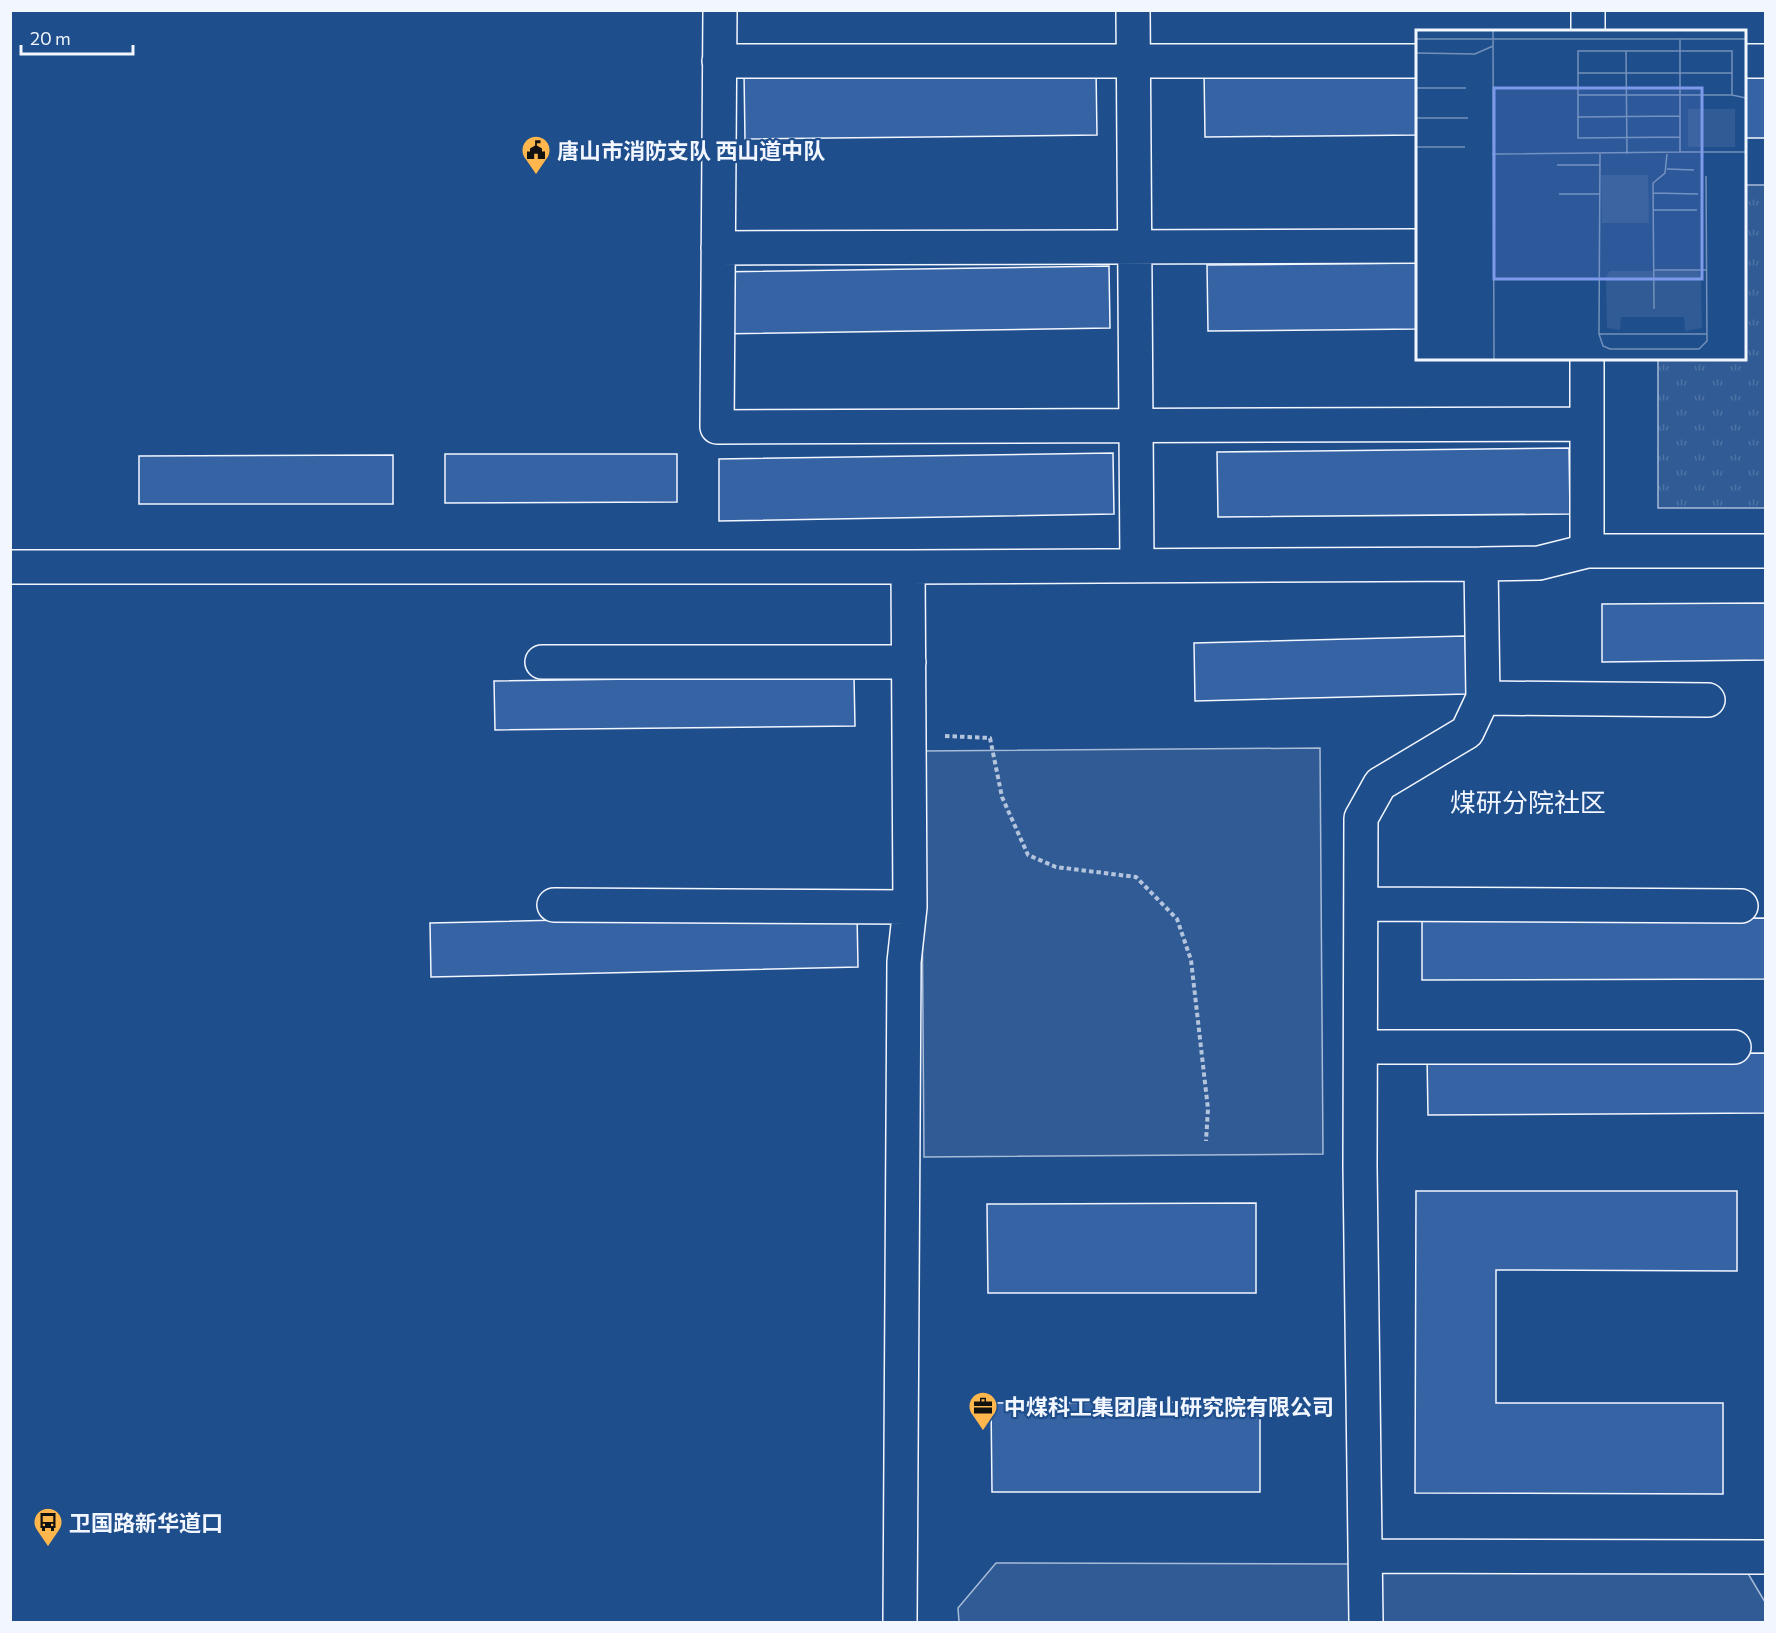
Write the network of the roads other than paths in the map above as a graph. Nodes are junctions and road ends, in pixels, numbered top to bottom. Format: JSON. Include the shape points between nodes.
{"nodes":[{"id":1,"x":720,"y":10,"type":"edge"},
{"id":2,"x":1133,"y":10,"type":"edge"},
{"id":3,"x":1588,"y":10,"type":"edge"},
{"id":4,"x":1588,"y":30,"type":"edge"},
{"id":5,"x":720,"y":61,"type":"junction"},
{"id":6,"x":1133,"y":61,"type":"junction"},
{"id":7,"x":1416,"y":61,"type":"edge"},
{"id":8,"x":1746,"y":61,"type":"edge"},
{"id":9,"x":1766,"y":61,"type":"edge"},
{"id":10,"x":1416,"y":246,"type":"edge"},
{"id":11,"x":1134,"y":247,"type":"junction"},
{"id":12,"x":718,"y":248,"type":"junction"},
{"id":13,"x":1587,"y":360,"type":"edge"},
{"id":14,"x":1587,"y":424,"type":"junction"},
{"id":15,"x":1135,"y":425,"type":"junction"},
{"id":16,"x":1587,"y":551,"type":"junction"},
{"id":17,"x":1766,"y":551,"type":"edge"},
{"id":18,"x":1481,"y":564,"type":"junction"},
{"id":19,"x":1137,"y":566,"type":"junction"},
{"id":20,"x":10,"y":567,"type":"edge"},
{"id":21,"x":908,"y":567,"type":"junction"},
{"id":22,"x":542,"y":662,"type":"dead end"},
{"id":23,"x":909,"y":662,"type":"junction"},
{"id":24,"x":1483,"y":698,"type":"junction"},
{"id":25,"x":1708,"y":700,"type":"dead end"},
{"id":26,"x":1361,"y":904,"type":"junction"},
{"id":27,"x":554,"y":905,"type":"dead end"},
{"id":28,"x":1741,"y":906,"type":"dead end"},
{"id":29,"x":910,"y":907,"type":"junction"},
{"id":30,"x":1361,"y":1047,"type":"junction"},
{"id":31,"x":1734,"y":1047,"type":"dead end"},
{"id":32,"x":1365,"y":1556,"type":"junction"},
{"id":33,"x":1766,"y":1557,"type":"edge"},
{"id":34,"x":900,"y":1623,"type":"edge"},
{"id":35,"x":1365,"y":1623,"type":"edge"}],
"edges":[{"from":1,"to":5,"type":"street"},
{"from":2,"to":6,"type":"street"},
{"from":3,"to":4,"type":"street"},
{"from":5,"to":6,"type":"street"},
{"from":5,"to":12,"type":"street"},
{"from":6,"to":7,"type":"street"},
{"from":6,"to":11,"type":"street"},
{"from":8,"to":9,"type":"street"},
{"from":10,"to":11,"type":"street"},
{"from":11,"to":12,"type":"street"},
{"from":11,"to":15,"type":"street"},
{"from":12,"to":15,"type":"street","via":[[717,427]]},
{"from":13,"to":14,"type":"street"},
{"from":14,"to":15,"type":"street"},
{"from":14,"to":16,"type":"street"},
{"from":15,"to":19,"type":"street"},
{"from":16,"to":17,"type":"street"},
{"from":16,"to":18,"type":"street","via":[[1539,563]]},
{"from":18,"to":19,"type":"street"},
{"from":18,"to":24,"type":"street"},
{"from":19,"to":21,"type":"street"},
{"from":20,"to":21,"type":"street"},
{"from":21,"to":23,"type":"street"},
{"from":22,"to":23,"type":"street"},
{"from":23,"to":29,"type":"street"},
{"from":24,"to":25,"type":"street"},
{"from":24,"to":26,"type":"street","via":[[1467,732],[1380,784],[1361,818]]},
{"from":26,"to":28,"type":"street"},
{"from":26,"to":30,"type":"street"},
{"from":27,"to":29,"type":"street"},
{"from":29,"to":34,"type":"street","via":[[904,962]]},
{"from":30,"to":31,"type":"street"},
{"from":30,"to":32,"type":"street"},
{"from":32,"to":33,"type":"street"},
{"from":32,"to":35,"type":"street"}]}
